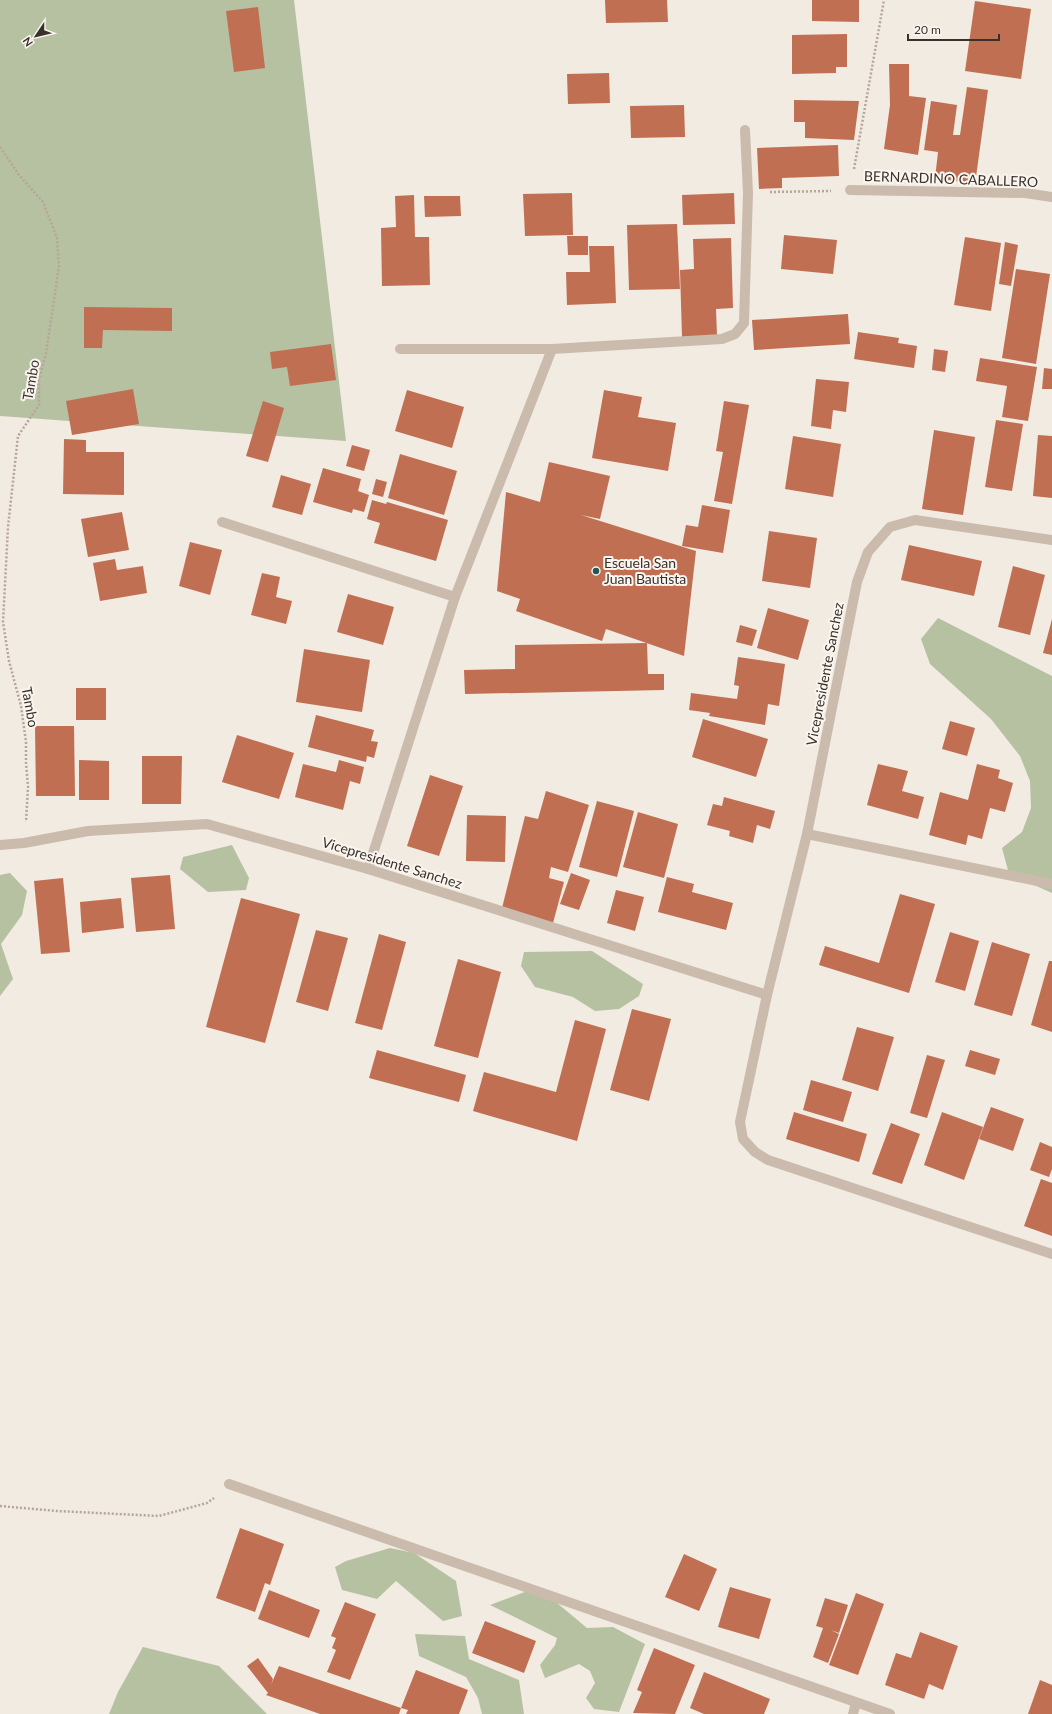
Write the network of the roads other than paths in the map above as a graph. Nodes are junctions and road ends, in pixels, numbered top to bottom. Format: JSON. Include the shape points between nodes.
{"nodes":[{"id":1,"x":745,"y":130,"type":"dead end"},
{"id":2,"x":850,"y":190,"type":"road end"},
{"id":3,"x":1052,"y":197,"type":"edge"},
{"id":4,"x":400,"y":349,"type":"dead end"},
{"id":5,"x":552,"y":350,"type":"junction"},
{"id":6,"x":222,"y":522,"type":"dead end"},
{"id":7,"x":1052,"y":540,"type":"edge"},
{"id":8,"x":455,"y":597,"type":"junction"},
{"id":9,"x":807,"y":834,"type":"junction"},
{"id":10,"x":0,"y":845,"type":"edge"},
{"id":11,"x":368,"y":869,"type":"junction"},
{"id":12,"x":1052,"y":884,"type":"edge"},
{"id":13,"x":767,"y":995,"type":"junction"},
{"id":14,"x":1052,"y":1254,"type":"edge"},
{"id":15,"x":229,"y":1484,"type":"road end"},
{"id":16,"x":856,"y":1703,"type":"junction"},
{"id":17,"x":853,"y":1714,"type":"edge"},
{"id":18,"x":890,"y":1714,"type":"edge"}],
"edges":[{"from":1,"to":5,"type":"street","via":[[748,193],[744,323],[735,334],[722,339]]},
{"from":2,"to":3,"type":"street","name":"BERNARDINO CABALLERO","via":[[1025,193]]},
{"from":4,"to":5,"type":"street"},
{"from":5,"to":8,"type":"street"},
{"from":6,"to":8,"type":"street"},
{"from":7,"to":9,"type":"street","name":"Vicepresidente Sanchez","via":[[915,520],[890,527],[868,552],[857,582]]},
{"from":8,"to":11,"type":"street"},
{"from":9,"to":12,"type":"street"},
{"from":9,"to":13,"type":"street","name":"Vicepresidente Sanchez"},
{"from":10,"to":11,"type":"street","name":"Vicepresidente Sanchez","via":[[88,831],[207,824]]},
{"from":11,"to":13,"type":"street","name":"Vicepresidente Sanchez"},
{"from":13,"to":14,"type":"street","name":"Vicepresidente Sanchez","via":[[740,1122],[743,1139],[755,1152],[768,1160]]},
{"from":15,"to":16,"type":"street"},
{"from":16,"to":17,"type":"street"},
{"from":16,"to":18,"type":"street"}]}
